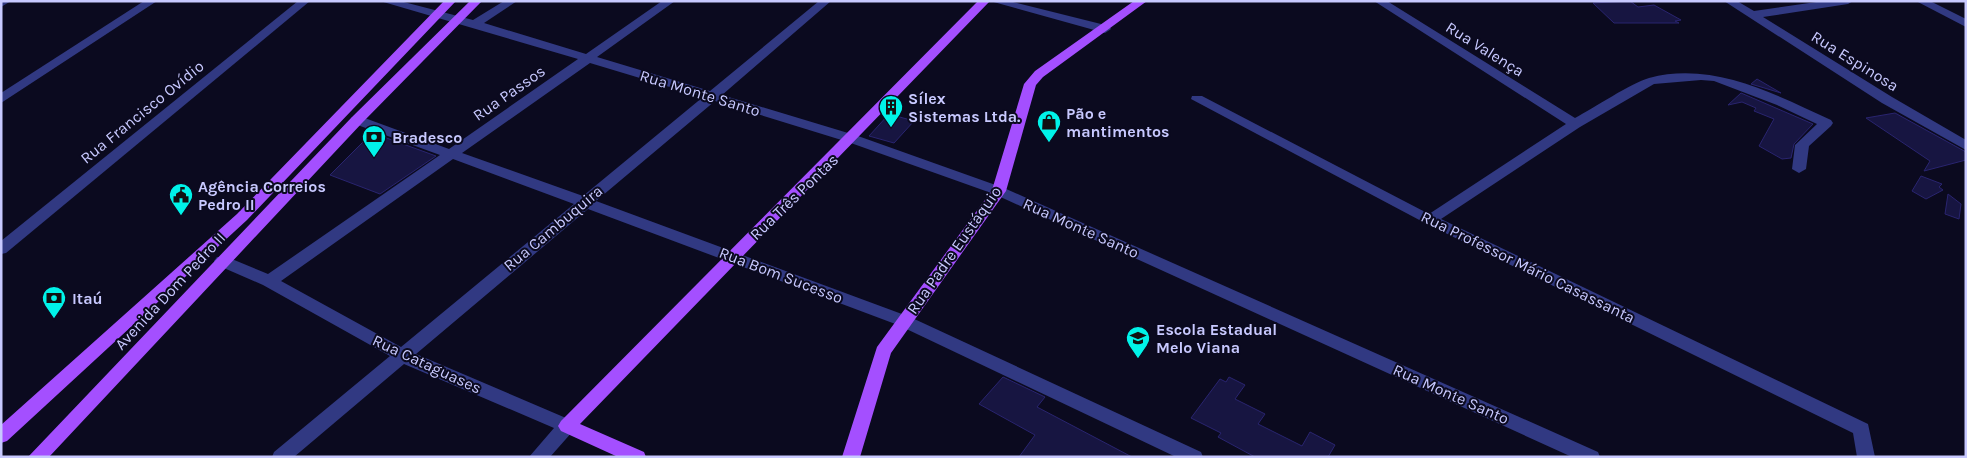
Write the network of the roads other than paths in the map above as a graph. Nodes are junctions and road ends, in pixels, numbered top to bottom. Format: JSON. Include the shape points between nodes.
{"nodes":[{"id":1,"x":6,"y":1,"type":"edge"},
{"id":2,"x":152,"y":1,"type":"edge"},
{"id":3,"x":305,"y":1,"type":"edge"},
{"id":4,"x":385,"y":1,"type":"edge"},
{"id":5,"x":451,"y":1,"type":"edge"},
{"id":6,"x":477,"y":1,"type":"edge"},
{"id":7,"x":512,"y":1,"type":"edge"},
{"id":8,"x":670,"y":1,"type":"edge"},
{"id":9,"x":826,"y":1,"type":"edge"},
{"id":10,"x":986,"y":1,"type":"edge"},
{"id":11,"x":995,"y":1,"type":"edge"},
{"id":12,"x":1142,"y":1,"type":"edge"},
{"id":13,"x":1379,"y":1,"type":"edge"},
{"id":14,"x":1729,"y":1,"type":"edge"},
{"id":15,"x":1848,"y":1,"type":"edge"},
{"id":16,"x":1921,"y":1,"type":"edge"},
{"id":17,"x":1,"y":4,"type":"edge"},
{"id":18,"x":437,"y":14,"type":"junction"},
{"id":19,"x":1753,"y":16,"type":"junction"},
{"id":20,"x":458,"y":19,"type":"junction"},
{"id":21,"x":1966,"y":24,"type":"edge"},
{"id":22,"x":473,"y":25,"type":"junction"},
{"id":23,"x":1105,"y":28,"type":"junction"},
{"id":24,"x":588,"y":59,"type":"junction"},
{"id":25,"x":711,"y":96,"type":"junction"},
{"id":26,"x":1,"y":99,"type":"edge"},
{"id":27,"x":1196,"y":99,"type":"dead end"},
{"id":28,"x":357,"y":120,"type":"junction"},
{"id":29,"x":1575,"y":124,"type":"junction"},
{"id":30,"x":853,"y":139,"type":"junction"},
{"id":31,"x":1966,"y":146,"type":"edge"},
{"id":32,"x":452,"y":153,"type":"junction"},
{"id":33,"x":1799,"y":169,"type":"dead end"},
{"id":34,"x":999,"y":191,"type":"junction"},
{"id":35,"x":582,"y":203,"type":"junction"},
{"id":36,"x":1430,"y":220,"type":"junction"},
{"id":37,"x":1,"y":249,"type":"edge"},
{"id":38,"x":733,"y":256,"type":"junction"},
{"id":39,"x":222,"y":261,"type":"junction"},
{"id":40,"x":269,"y":281,"type":"junction"},
{"id":41,"x":904,"y":321,"type":"junction"},
{"id":42,"x":401,"y":355,"type":"junction"},
{"id":43,"x":567,"y":426,"type":"junction"},
{"id":44,"x":1,"y":436,"type":"edge"},
{"id":45,"x":37,"y":457,"type":"edge"},
{"id":46,"x":281,"y":457,"type":"edge"},
{"id":47,"x":538,"y":457,"type":"edge"},
{"id":48,"x":637,"y":457,"type":"edge"},
{"id":49,"x":851,"y":457,"type":"edge"},
{"id":50,"x":1194,"y":457,"type":"edge"},
{"id":51,"x":1591,"y":457,"type":"edge"},
{"id":52,"x":1866,"y":457,"type":"edge"}],
"edges":[{"from":1,"to":17,"type":"street"},
{"from":2,"to":26,"type":"street"},
{"from":3,"to":37,"type":"street","name":"Rua Francisco Ovídio"},
{"from":4,"to":18,"type":"street","name":"Rua Monte Santo"},
{"from":5,"to":18,"type":"main road","name":"Avenida Dom Pedro II"},
{"from":6,"to":20,"type":"main road","name":"Avenida Dom Pedro II"},
{"from":7,"to":22,"type":"street"},
{"from":8,"to":24,"type":"street","name":"Rua Passos"},
{"from":9,"to":25,"type":"street","name":"Rua Cambuquira"},
{"from":10,"to":30,"type":"main road","name":"Rua Três Pontas"},
{"from":11,"to":23,"type":"street"},
{"from":12,"to":23,"type":"main road","name":"Rua Padre Eustáquio"},
{"from":13,"to":29,"type":"street","name":"Rua Valença"},
{"from":14,"to":19,"type":"street","name":"Rua Espinosa"},
{"from":15,"to":19,"type":"street"},
{"from":16,"to":21,"type":"street"},
{"from":18,"to":20,"type":"street","name":"Rua Monte Santo"},
{"from":18,"to":44,"type":"main road","name":"Avenida Dom Pedro II","via":[[242,217]]},
{"from":19,"to":31,"type":"street","name":"Rua Espinosa"},
{"from":20,"to":22,"type":"street","name":"Rua Monte Santo"},
{"from":20,"to":28,"type":"main road","name":"Avenida Dom Pedro II"},
{"from":22,"to":24,"type":"street","name":"Rua Monte Santo"},
{"from":23,"to":34,"type":"main road","name":"Rua Padre Eustáquio","via":[[1039,74],[1030,84]]},
{"from":24,"to":25,"type":"street","name":"Rua Monte Santo"},
{"from":24,"to":32,"type":"street","name":"Rua Passos"},
{"from":25,"to":30,"type":"street","name":"Rua Monte Santo"},
{"from":25,"to":35,"type":"street","name":"Rua Cambuquira"},
{"from":27,"to":36,"type":"street","name":"Rua Professor Mário Casassanta"},
{"from":28,"to":32,"type":"street","name":"Rua Bom Sucesso"},
{"from":28,"to":39,"type":"main road","name":"Avenida Dom Pedro II"},
{"from":29,"to":33,"type":"street","via":[[1651,81],[1701,76],[1716,78],[1782,102],[1826,123],[1802,145]]},
{"from":29,"to":36,"type":"street"},
{"from":30,"to":34,"type":"street","name":"Rua Monte Santo"},
{"from":30,"to":38,"type":"main road","name":"Rua Três Pontas"},
{"from":32,"to":35,"type":"street","name":"Rua Bom Sucesso"},
{"from":32,"to":40,"type":"street","name":"Rua Passos"},
{"from":34,"to":41,"type":"main road","name":"Rua Padre Eustáquio"},
{"from":34,"to":51,"type":"street","name":"Rua Monte Santo"},
{"from":35,"to":38,"type":"street","name":"Rua Bom Sucesso"},
{"from":35,"to":42,"type":"street","name":"Rua Cambuquira"},
{"from":36,"to":52,"type":"street","name":"Rua Professor Mário Casassanta","via":[[1862,429]]},
{"from":38,"to":41,"type":"street","name":"Rua Bom Sucesso"},
{"from":38,"to":43,"type":"main road","name":"Rua Três Pontas"},
{"from":39,"to":40,"type":"street","name":"Rua Cataguases"},
{"from":39,"to":45,"type":"main road","name":"Avenida Dom Pedro II"},
{"from":40,"to":42,"type":"street","name":"Rua Cataguases"},
{"from":41,"to":49,"type":"main road","name":"Rua Padre Eustáquio","via":[[884,351]]},
{"from":41,"to":50,"type":"street","name":"Rua Bom Sucesso"},
{"from":42,"to":43,"type":"street","name":"Rua Cataguases"},
{"from":42,"to":46,"type":"street","name":"Rua Cambuquira"},
{"from":43,"to":47,"type":"street","name":"Rua Três Pontas"},
{"from":43,"to":48,"type":"main road","name":"Rua Cataguases"}]}
